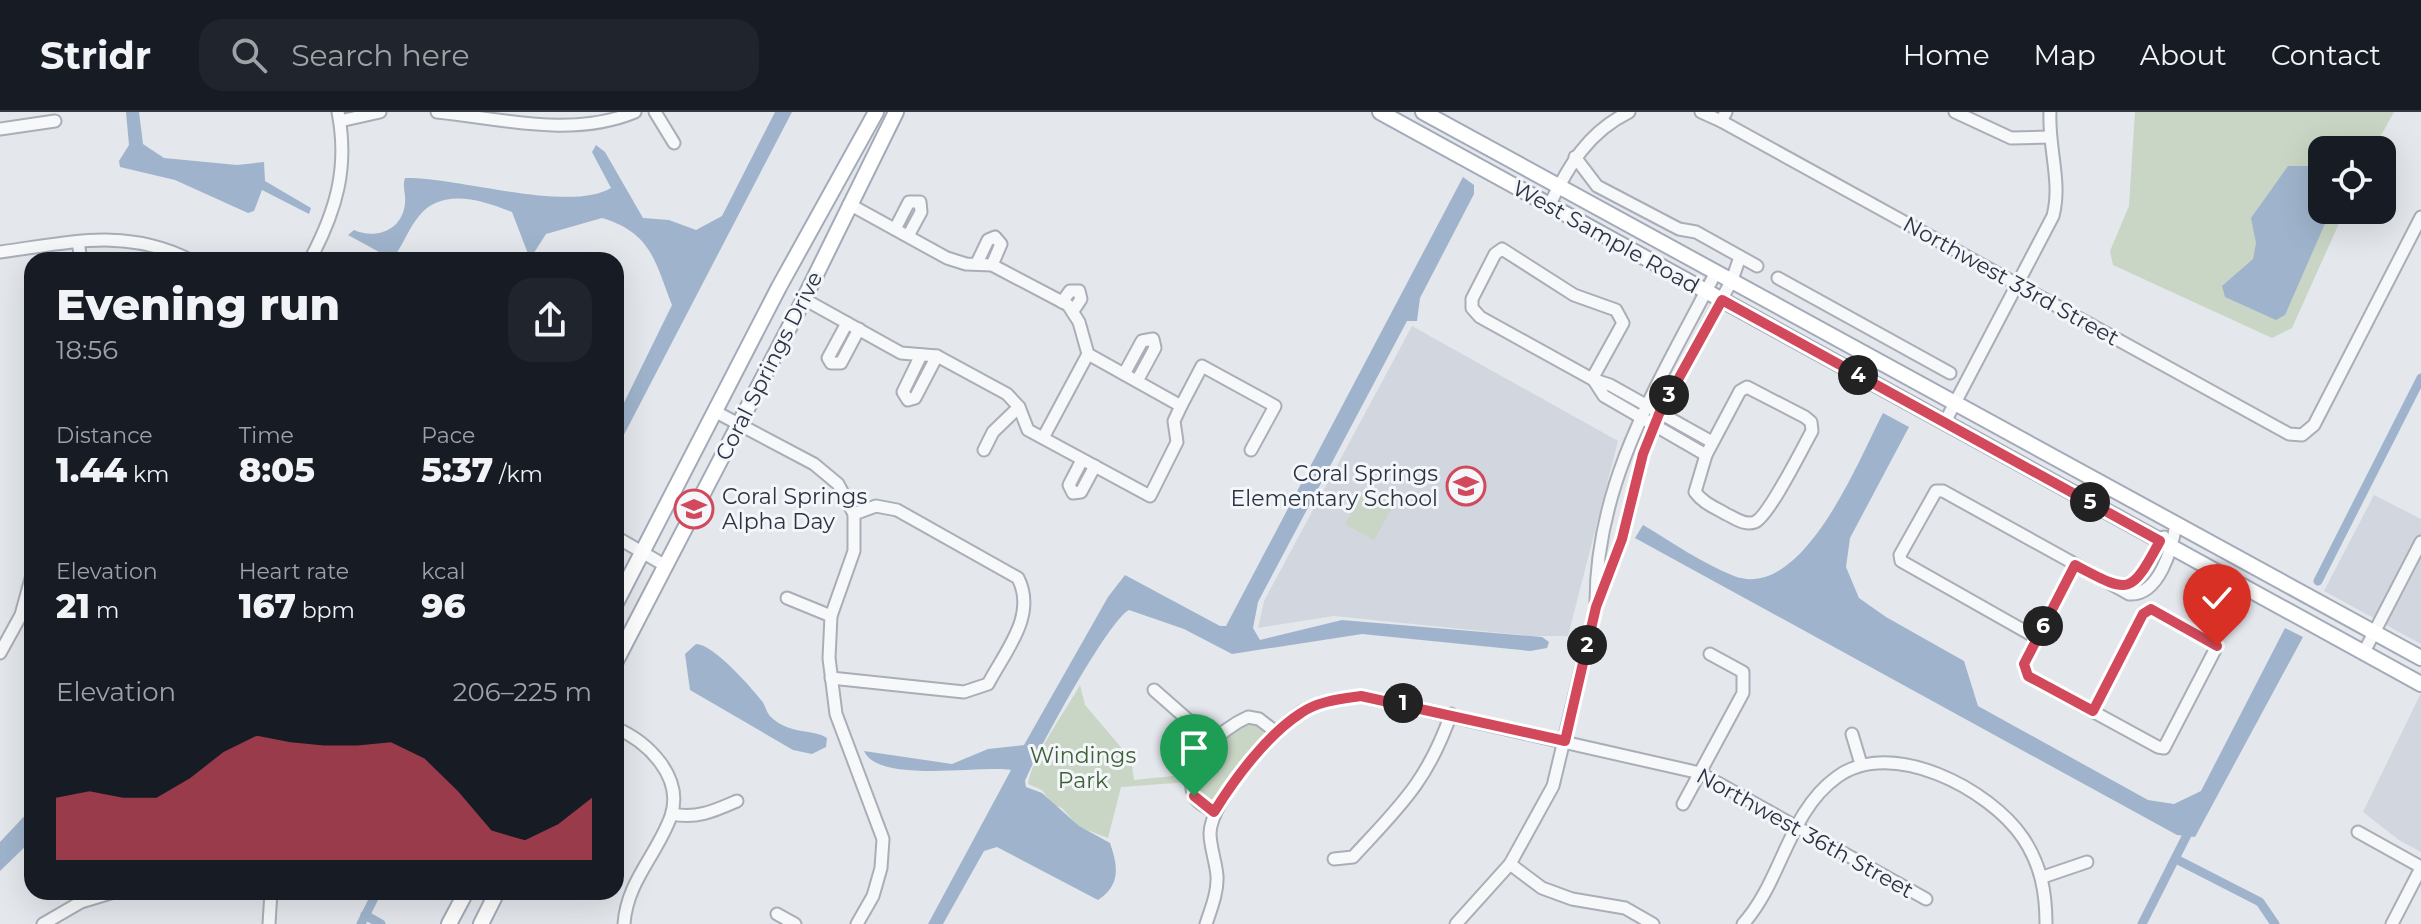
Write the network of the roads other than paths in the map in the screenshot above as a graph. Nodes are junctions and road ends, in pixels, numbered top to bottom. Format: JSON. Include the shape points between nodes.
{"nodes":[{"id":1,"x":380,"y":112,"type":"edge"},
{"id":2,"x":437,"y":112,"type":"edge"},
{"id":3,"x":635,"y":112,"type":"edge"},
{"id":4,"x":655,"y":112,"type":"edge"},
{"id":5,"x":876,"y":112,"type":"edge"},
{"id":6,"x":896,"y":112,"type":"edge"},
{"id":7,"x":1380,"y":112,"type":"edge"},
{"id":8,"x":1423,"y":112,"type":"edge"},
{"id":9,"x":1629,"y":112,"type":"edge"},
{"id":10,"x":1701,"y":112,"type":"edge"},
{"id":11,"x":1955,"y":112,"type":"edge"},
{"id":12,"x":2050,"y":112,"type":"edge"},
{"id":13,"x":339,"y":116,"type":"edge"},
{"id":14,"x":1723,"y":116,"type":"edge"},
{"id":15,"x":55,"y":121,"type":"dead end"},
{"id":16,"x":0,"y":129,"type":"edge"},
{"id":17,"x":2049,"y":137,"type":"junction"},
{"id":18,"x":674,"y":143,"type":"dead end"},
{"id":19,"x":1575,"y":157,"type":"junction"},
{"id":20,"x":1559,"y":185,"type":"junction"},
{"id":21,"x":849,"y":204,"type":"junction"},
{"id":22,"x":1549,"y":206,"type":"junction"},
{"id":23,"x":2421,"y":217,"type":"edge"},
{"id":24,"x":895,"y":229,"type":"junction"},
{"id":25,"x":908,"y":236,"type":"junction"},
{"id":26,"x":78,"y":242,"type":"junction"},
{"id":27,"x":0,"y":252,"type":"edge"},
{"id":28,"x":80,"y":252,"type":"edge"},
{"id":29,"x":175,"y":252,"type":"edge"},
{"id":30,"x":314,"y":252,"type":"edge"},
{"id":31,"x":1740,"y":257,"type":"junction"},
{"id":32,"x":977,"y":263,"type":"junction"},
{"id":33,"x":992,"y":265,"type":"junction"},
{"id":34,"x":1757,"y":266,"type":"dead end"},
{"id":35,"x":1716,"y":272,"type":"junction"},
{"id":36,"x":1778,"y":278,"type":"dead end"},
{"id":37,"x":1732,"y":280,"type":"junction"},
{"id":38,"x":2018,"y":285,"type":"junction"},
{"id":39,"x":1706,"y":292,"type":"junction"},
{"id":40,"x":804,"y":299,"type":"junction"},
{"id":41,"x":1722,"y":300,"type":"junction"},
{"id":42,"x":1062,"y":302,"type":"junction"},
{"id":43,"x":1073,"y":311,"type":"junction"},
{"id":44,"x":847,"y":323,"type":"junction"},
{"id":45,"x":859,"y":329,"type":"junction"},
{"id":46,"x":1088,"y":354,"type":"junction"},
{"id":47,"x":921,"y":355,"type":"junction"},
{"id":48,"x":937,"y":356,"type":"junction"},
{"id":49,"x":1950,"y":373,"type":"dead end"},
{"id":50,"x":1124,"y":374,"type":"junction"},
{"id":51,"x":1592,"y":379,"type":"junction"},
{"id":52,"x":1137,"y":381,"type":"junction"},
{"id":53,"x":1956,"y":403,"type":"junction"},
{"id":54,"x":1645,"y":404,"type":"junction"},
{"id":55,"x":1181,"y":406,"type":"junction"},
{"id":56,"x":1019,"y":407,"type":"junction"},
{"id":57,"x":716,"y":412,"type":"junction"},
{"id":58,"x":1659,"y":414,"type":"junction"},
{"id":59,"x":1639,"y":416,"type":"junction"},
{"id":60,"x":1945,"y":422,"type":"junction"},
{"id":61,"x":740,"y":425,"type":"junction"},
{"id":62,"x":1653,"y":426,"type":"junction"},
{"id":63,"x":1043,"y":438,"type":"junction"},
{"id":64,"x":1712,"y":442,"type":"junction"},
{"id":65,"x":984,"y":450,"type":"dead end"},
{"id":66,"x":1251,"y":450,"type":"dead end"},
{"id":67,"x":1706,"y":455,"type":"junction"},
{"id":68,"x":1082,"y":460,"type":"junction"},
{"id":69,"x":1095,"y":466,"type":"junction"},
{"id":70,"x":854,"y":514,"type":"junction"},
{"id":71,"x":2176,"y":524,"type":"junction"},
{"id":72,"x":624,"y":541,"type":"edge"},
{"id":73,"x":2421,"y":542,"type":"edge"},
{"id":74,"x":2166,"y":544,"type":"junction"},
{"id":75,"x":643,"y":552,"type":"junction"},
{"id":76,"x":2075,"y":565,"type":"junction"},
{"id":77,"x":666,"y":566,"type":"junction"},
{"id":78,"x":624,"y":588,"type":"edge"},
{"id":79,"x":787,"y":598,"type":"dead end"},
{"id":80,"x":24,"y":604,"type":"edge"},
{"id":81,"x":1596,"y":607,"type":"junction"},
{"id":82,"x":831,"y":616,"type":"junction"},
{"id":83,"x":2375,"y":633,"type":"junction"},
{"id":84,"x":2037,"y":638,"type":"junction"},
{"id":85,"x":624,"y":646,"type":"edge"},
{"id":86,"x":2364,"y":652,"type":"junction"},
{"id":87,"x":0,"y":653,"type":"edge"},
{"id":88,"x":1710,"y":654,"type":"dead end"},
{"id":89,"x":2421,"y":658,"type":"edge"},
{"id":90,"x":831,"y":678,"type":"junction"},
{"id":91,"x":2421,"y":684,"type":"edge"},
{"id":92,"x":1154,"y":690,"type":"dead end"},
{"id":93,"x":2093,"y":711,"type":"junction"},
{"id":94,"x":1451,"y":714,"type":"junction"},
{"id":95,"x":624,"y":732,"type":"edge"},
{"id":96,"x":1277,"y":733,"type":"junction"},
{"id":97,"x":1852,"y":734,"type":"dead end"},
{"id":98,"x":1212,"y":741,"type":"junction"},
{"id":99,"x":1565,"y":741,"type":"junction"},
{"id":100,"x":1861,"y":764,"type":"junction"},
{"id":101,"x":1700,"y":773,"type":"junction"},
{"id":102,"x":737,"y":801,"type":"dead end"},
{"id":103,"x":1683,"y":804,"type":"dead end"},
{"id":104,"x":1214,"y":812,"type":"junction"},
{"id":105,"x":672,"y":814,"type":"junction"},
{"id":106,"x":1797,"y":827,"type":"junction"},
{"id":107,"x":2358,"y":832,"type":"dead end"},
{"id":108,"x":1334,"y":859,"type":"dead end"},
{"id":109,"x":2087,"y":862,"type":"dead end"},
{"id":110,"x":1510,"y":864,"type":"junction"},
{"id":111,"x":2421,"y":867,"type":"edge"},
{"id":112,"x":2043,"y":877,"type":"junction"},
{"id":113,"x":1926,"y":899,"type":"dead end"},
{"id":114,"x":88,"y":900,"type":"edge"},
{"id":115,"x":270,"y":900,"type":"edge"},
{"id":116,"x":462,"y":900,"type":"edge"},
{"id":117,"x":493,"y":900,"type":"edge"},
{"id":118,"x":777,"y":914,"type":"dead end"},
{"id":119,"x":43,"y":924,"type":"edge"},
{"id":120,"x":269,"y":924,"type":"edge"},
{"id":121,"x":449,"y":924,"type":"edge"},
{"id":122,"x":481,"y":924,"type":"edge"},
{"id":123,"x":624,"y":924,"type":"edge"},
{"id":124,"x":795,"y":924,"type":"edge"},
{"id":125,"x":857,"y":924,"type":"edge"},
{"id":126,"x":1206,"y":924,"type":"edge"},
{"id":127,"x":1456,"y":924,"type":"edge"},
{"id":128,"x":1653,"y":924,"type":"edge"},
{"id":129,"x":1743,"y":924,"type":"edge"},
{"id":130,"x":2046,"y":924,"type":"edge"},
{"id":131,"x":2392,"y":924,"type":"edge"}],
"edges":[{"from":1,"to":13,"type":"street"},
{"from":2,"to":3,"type":"street","via":[[569,127],[601,125]]},
{"from":4,"to":18,"type":"street"},
{"from":5,"to":57,"type":"main road","name":"Coral Springs Drive"},
{"from":6,"to":21,"type":"main road","name":"Coral Springs Drive"},
{"from":7,"to":22,"type":"main road","name":"West Sample Road"},
{"from":8,"to":20,"type":"main road","name":"West Sample Road"},
{"from":9,"to":19,"type":"street","via":[[1591,137]]},
{"from":10,"to":14,"type":"street","name":"Northwest 33rd Street"},
{"from":11,"to":17,"type":"street","via":[[2011,138]]},
{"from":12,"to":17,"type":"street"},
{"from":13,"to":30,"type":"street","via":[[343,171],[336,206]]},
{"from":14,"to":38,"type":"street","name":"Northwest 33rd Street"},
{"from":15,"to":16,"type":"street"},
{"from":17,"to":38,"type":"street","via":[[2057,201]]},
{"from":19,"to":20,"type":"street"},
{"from":19,"to":31,"type":"street","via":[[1597,186]]},
{"from":20,"to":22,"type":"street"},
{"from":20,"to":35,"type":"main road","name":"West Sample Road"},
{"from":21,"to":24,"type":"street"},
{"from":21,"to":40,"type":"main road","name":"Coral Springs Drive"},
{"from":22,"to":39,"type":"main road","name":"West Sample Road"},
{"from":23,"to":38,"type":"street","name":"Northwest 33rd Street","via":[[2314,425],[2302,435],[2289,434]]},
{"from":24,"to":25,"type":"street"},
{"from":24,"to":25,"type":"street","via":[[909,202],[920,202],[921,212]]},
{"from":25,"to":32,"type":"street","via":[[947,258]]},
{"from":26,"to":27,"type":"street"},
{"from":26,"to":28,"type":"street"},
{"from":26,"to":29,"type":"street","via":[[137,240]]},
{"from":31,"to":34,"type":"street"},
{"from":31,"to":37,"type":"street"},
{"from":32,"to":33,"type":"street"},
{"from":32,"to":33,"type":"street","via":[[988,240],[995,237],[1001,244]]},
{"from":33,"to":42,"type":"street"},
{"from":35,"to":37,"type":"main road","name":"West Sample Road"},
{"from":35,"to":39,"type":"street"},
{"from":36,"to":49,"type":"street"},
{"from":37,"to":41,"type":"street"},
{"from":37,"to":53,"type":"main road","name":"West Sample Road"},
{"from":38,"to":53,"type":"street"},
{"from":39,"to":41,"type":"main road","name":"West Sample Road"},
{"from":39,"to":54,"type":"street"},
{"from":40,"to":44,"type":"street"},
{"from":40,"to":61,"type":"main road","name":"Coral Springs Drive"},
{"from":41,"to":58,"type":"street"},
{"from":41,"to":60,"type":"main road","name":"West Sample Road"},
{"from":42,"to":43,"type":"street"},
{"from":42,"to":43,"type":"street","via":[[1070,291],[1079,291],[1081,299]]},
{"from":43,"to":46,"type":"street"},
{"from":44,"to":45,"type":"street"},
{"from":44,"to":45,"type":"street","via":[[828,358],[831,363],[841,363]]},
{"from":45,"to":47,"type":"street","via":[[901,353]]},
{"from":46,"to":50,"type":"street"},
{"from":46,"to":63,"type":"street"},
{"from":47,"to":48,"type":"street"},
{"from":47,"to":48,"type":"street","via":[[903,392],[908,400],[916,396]]},
{"from":48,"to":56,"type":"street","via":[[1007,394]]},
{"from":50,"to":52,"type":"street"},
{"from":50,"to":52,"type":"street","via":[[1142,341],[1153,339],[1155,348]]},
{"from":51,"to":51,"type":"street","via":[[1472,308],[1495,254],[1502,249],[1546,280],[1622,317]]},
{"from":51,"to":54,"type":"street"},
{"from":51,"to":59,"type":"street","via":[[1604,396]]},
{"from":52,"to":55,"type":"street"},
{"from":53,"to":60,"type":"street"},
{"from":53,"to":71,"type":"main road","name":"West Sample Road"},
{"from":54,"to":58,"type":"street"},
{"from":54,"to":59,"type":"street"},
{"from":55,"to":66,"type":"street","via":[[1202,366],[1275,406]]},
{"from":55,"to":69,"type":"street","via":[[1174,421],[1177,442],[1150,496]]},
{"from":56,"to":63,"type":"street","via":[[1024,426]]},
{"from":56,"to":65,"type":"street","via":[[993,432]]},
{"from":57,"to":61,"type":"street"},
{"from":57,"to":75,"type":"main road","name":"Coral Springs Drive"},
{"from":58,"to":62,"type":"street"},
{"from":58,"to":64,"type":"street"},
{"from":59,"to":62,"type":"street"},
{"from":59,"to":81,"type":"street","via":[[1619,469],[1599,562]]},
{"from":60,"to":74,"type":"main road","name":"West Sample Road"},
{"from":61,"to":70,"type":"street","via":[[814,464],[838,484]]},
{"from":61,"to":77,"type":"main road","name":"Coral Springs Drive"},
{"from":62,"to":67,"type":"street"},
{"from":62,"to":81,"type":"street","via":[[1615,562]]},
{"from":63,"to":68,"type":"street"},
{"from":64,"to":67,"type":"street"},
{"from":64,"to":67,"type":"street","via":[[1747,387],[1811,422],[1812,431],[1786,479],[1752,524],[1701,500],[1695,492]]},
{"from":68,"to":69,"type":"street"},
{"from":68,"to":69,"type":"street","via":[[1069,485],[1073,493],[1081,492]]},
{"from":70,"to":82,"type":"street","via":[[854,551]]},
{"from":70,"to":90,"type":"street","via":[[876,506],[897,510],[1018,578],[1024,590],[1024,616],[988,684],[979,690]]},
{"from":71,"to":74,"type":"street"},
{"from":71,"to":83,"type":"main road","name":"West Sample Road"},
{"from":72,"to":75,"type":"street"},
{"from":73,"to":83,"type":"street"},
{"from":74,"to":76,"type":"street","via":[[2149,589],[2140,594],[2129,594]]},
{"from":74,"to":86,"type":"main road","name":"West Sample Road"},
{"from":75,"to":77,"type":"street"},
{"from":75,"to":78,"type":"main road","name":"Coral Springs Drive"},
{"from":76,"to":84,"type":"street"},
{"from":76,"to":84,"type":"street","via":[[1943,491],[1936,491],[1900,555],[1901,561]]},
{"from":77,"to":85,"type":"main road","name":"Coral Springs Drive"},
{"from":79,"to":82,"type":"street"},
{"from":80,"to":87,"type":"street"},
{"from":81,"to":99,"type":"street"},
{"from":82,"to":90,"type":"street"},
{"from":83,"to":86,"type":"street"},
{"from":83,"to":89,"type":"main road","name":"West Sample Road"},
{"from":84,"to":93,"type":"street","via":[[2024,664],[2028,676]]},
{"from":86,"to":91,"type":"main road","name":"West Sample Road"},
{"from":88,"to":101,"type":"street","via":[[1734,664],[1745,682]]},
{"from":90,"to":125,"type":"street","via":[[836,714],[883,839],[873,896]]},
{"from":92,"to":98,"type":"street"},
{"from":93,"to":93,"type":"street","via":[[2143,614],[2151,609],[2217,646],[2164,748]]},
{"from":94,"to":96,"type":"street","name":"Northwest 36th Street","via":[[1361,696],[1302,712]]},
{"from":94,"to":99,"type":"street","name":"Northwest 36th Street"},
{"from":94,"to":108,"type":"street","via":[[1422,780],[1353,857]]},
{"from":95,"to":105,"type":"street","via":[[648,746],[662,764],[670,783]]},
{"from":96,"to":98,"type":"street","via":[[1248,717]]},
{"from":96,"to":104,"type":"street","name":"Northwest 36th Street"},
{"from":97,"to":100,"type":"street"},
{"from":98,"to":104,"type":"street","via":[[1195,771],[1194,791]]},
{"from":99,"to":101,"type":"street","name":"Northwest 36th Street"},
{"from":99,"to":110,"type":"street","via":[[1553,786]]},
{"from":100,"to":106,"type":"street","via":[[1813,800]]},
{"from":100,"to":112,"type":"street","via":[[1892,761],[1920,766],[1962,788],[1996,810],[2022,837]]},
{"from":101,"to":103,"type":"street"},
{"from":101,"to":106,"type":"street","name":"Northwest 36th Street"},
{"from":102,"to":105,"type":"street","via":[[703,815]]},
{"from":104,"to":126,"type":"street","via":[[1210,834],[1217,880]]},
{"from":105,"to":123,"type":"street","via":[[633,884]]},
{"from":106,"to":113,"type":"street","name":"Northwest 36th Street"},
{"from":106,"to":129,"type":"street"},
{"from":107,"to":111,"type":"street"},
{"from":109,"to":112,"type":"street"},
{"from":110,"to":127,"type":"street"},
{"from":110,"to":128,"type":"street","via":[[1542,888],[1625,908]]},
{"from":111,"to":131,"type":"street"},
{"from":112,"to":130,"type":"street"},
{"from":114,"to":119,"type":"street"},
{"from":115,"to":120,"type":"street"},
{"from":116,"to":121,"type":"main road"},
{"from":117,"to":122,"type":"main road"},
{"from":118,"to":124,"type":"street"}]}
